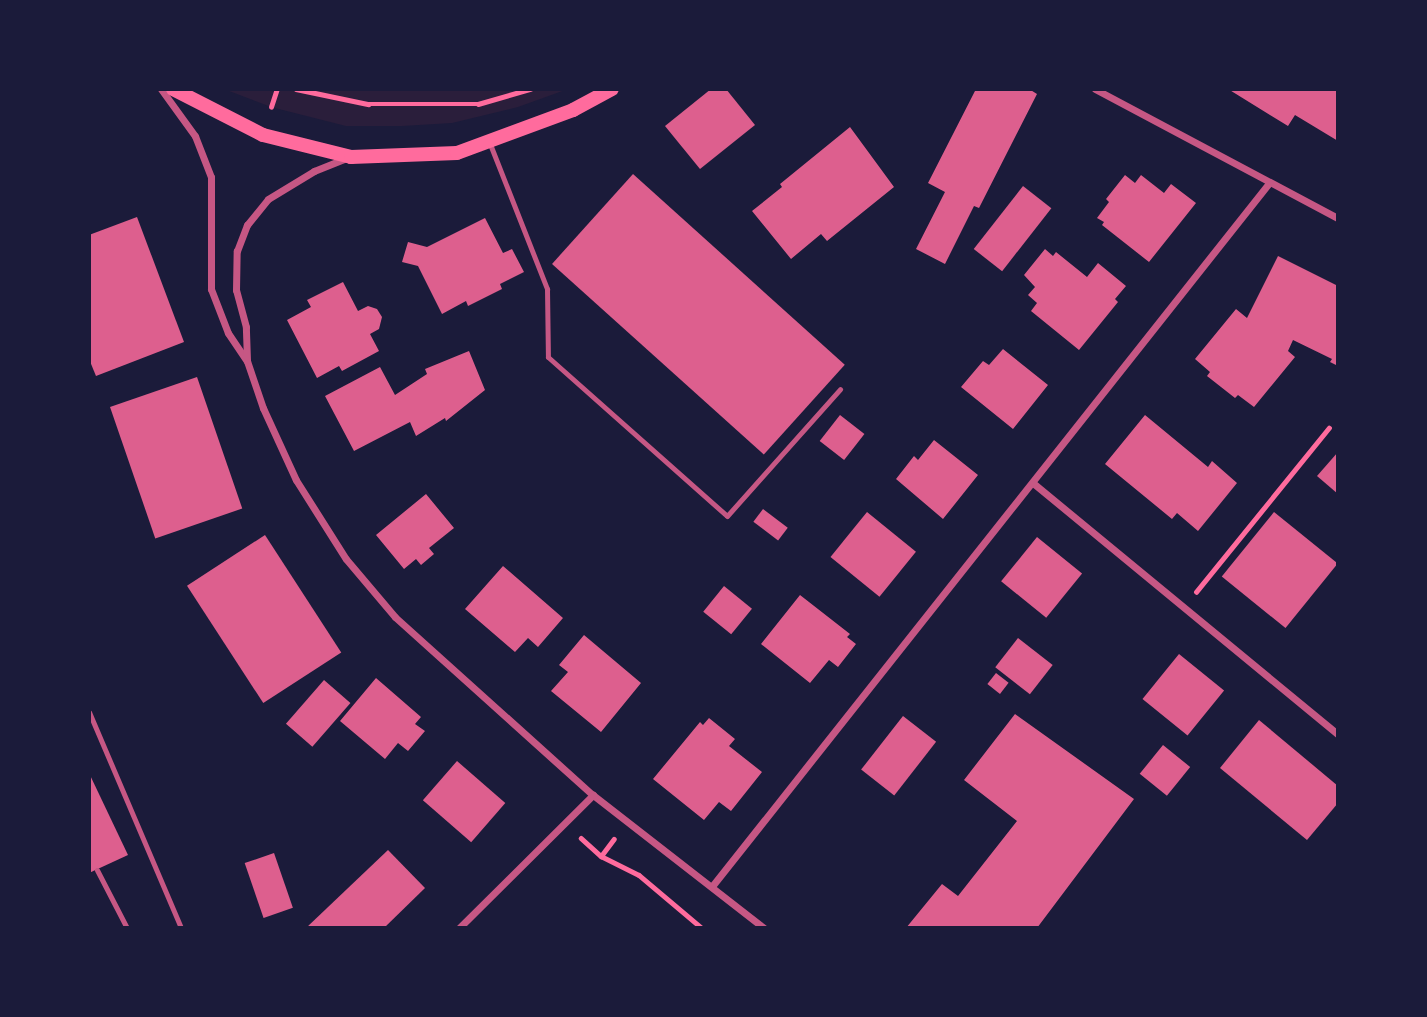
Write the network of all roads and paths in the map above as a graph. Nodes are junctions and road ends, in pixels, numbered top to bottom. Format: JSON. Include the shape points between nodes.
{"nodes":[{"id":1,"x":161,"y":89,"type":"edge"},
{"id":2,"x":173,"y":89,"type":"edge"},
{"id":3,"x":277,"y":89,"type":"edge"},
{"id":4,"x":296,"y":89,"type":"edge"},
{"id":5,"x":530,"y":89,"type":"edge"},
{"id":6,"x":611,"y":89,"type":"edge"},
{"id":7,"x":1095,"y":89,"type":"edge"},
{"id":8,"x":271,"y":107,"type":"dead end"},
{"id":9,"x":489,"y":141,"type":"junction"},
{"id":10,"x":351,"y":157,"type":"junction"},
{"id":11,"x":1269,"y":183,"type":"junction"},
{"id":12,"x":1338,"y":218,"type":"edge"},
{"id":13,"x":247,"y":361,"type":"junction"},
{"id":14,"x":840,"y":389,"type":"dead end"},
{"id":15,"x":1329,"y":428,"type":"dead end"},
{"id":16,"x":1033,"y":483,"type":"junction"},
{"id":17,"x":1185,"y":607,"type":"junction"},
{"id":18,"x":89,"y":712,"type":"edge"},
{"id":19,"x":1338,"y":734,"type":"edge"},
{"id":20,"x":593,"y":795,"type":"junction"},
{"id":21,"x":565,"y":824,"type":"junction"},
{"id":22,"x":97,"y":870,"type":"dead end"},
{"id":23,"x":713,"y":885,"type":"junction"},
{"id":24,"x":127,"y":928,"type":"edge"},
{"id":25,"x":181,"y":928,"type":"edge"},
{"id":26,"x":459,"y":928,"type":"edge"},
{"id":27,"x":702,"y":928,"type":"edge"},
{"id":28,"x":764,"y":928,"type":"edge"}],
"edges":[{"from":1,"to":13,"type":"street","via":[[195,136],[211,177],[211,289],[228,332]]},
{"from":2,"to":10,"type":"main road","via":[[262,135]]},
{"from":3,"to":8,"type":"path"},
{"from":4,"to":5,"type":"path","via":[[368,104],[478,104]]},
{"from":6,"to":9,"type":"main road","via":[[573,110]]},
{"from":7,"to":11,"type":"street"},
{"from":9,"to":10,"type":"main road","via":[[457,153]]},
{"from":9,"to":14,"type":"lane","via":[[547,289],[548,357],[727,516]]},
{"from":10,"to":13,"type":"street","via":[[314,171],[268,199],[247,225],[237,251],[236,290],[246,327]]},
{"from":11,"to":12,"type":"street"},
{"from":11,"to":16,"type":"street"},
{"from":13,"to":20,"type":"street","via":[[296,480],[346,559],[395,617]]},
{"from":15,"to":17,"type":"path"},
{"from":16,"to":17,"type":"street"},
{"from":16,"to":23,"type":"street"},
{"from":17,"to":19,"type":"street"},
{"from":18,"to":25,"type":"lane"},
{"from":20,"to":21,"type":"street"},
{"from":20,"to":23,"type":"street"},
{"from":21,"to":26,"type":"street"},
{"from":21,"to":27,"type":"path","via":[[601,856],[639,875]]},
{"from":22,"to":24,"type":"lane"},
{"from":23,"to":28,"type":"street"}]}
